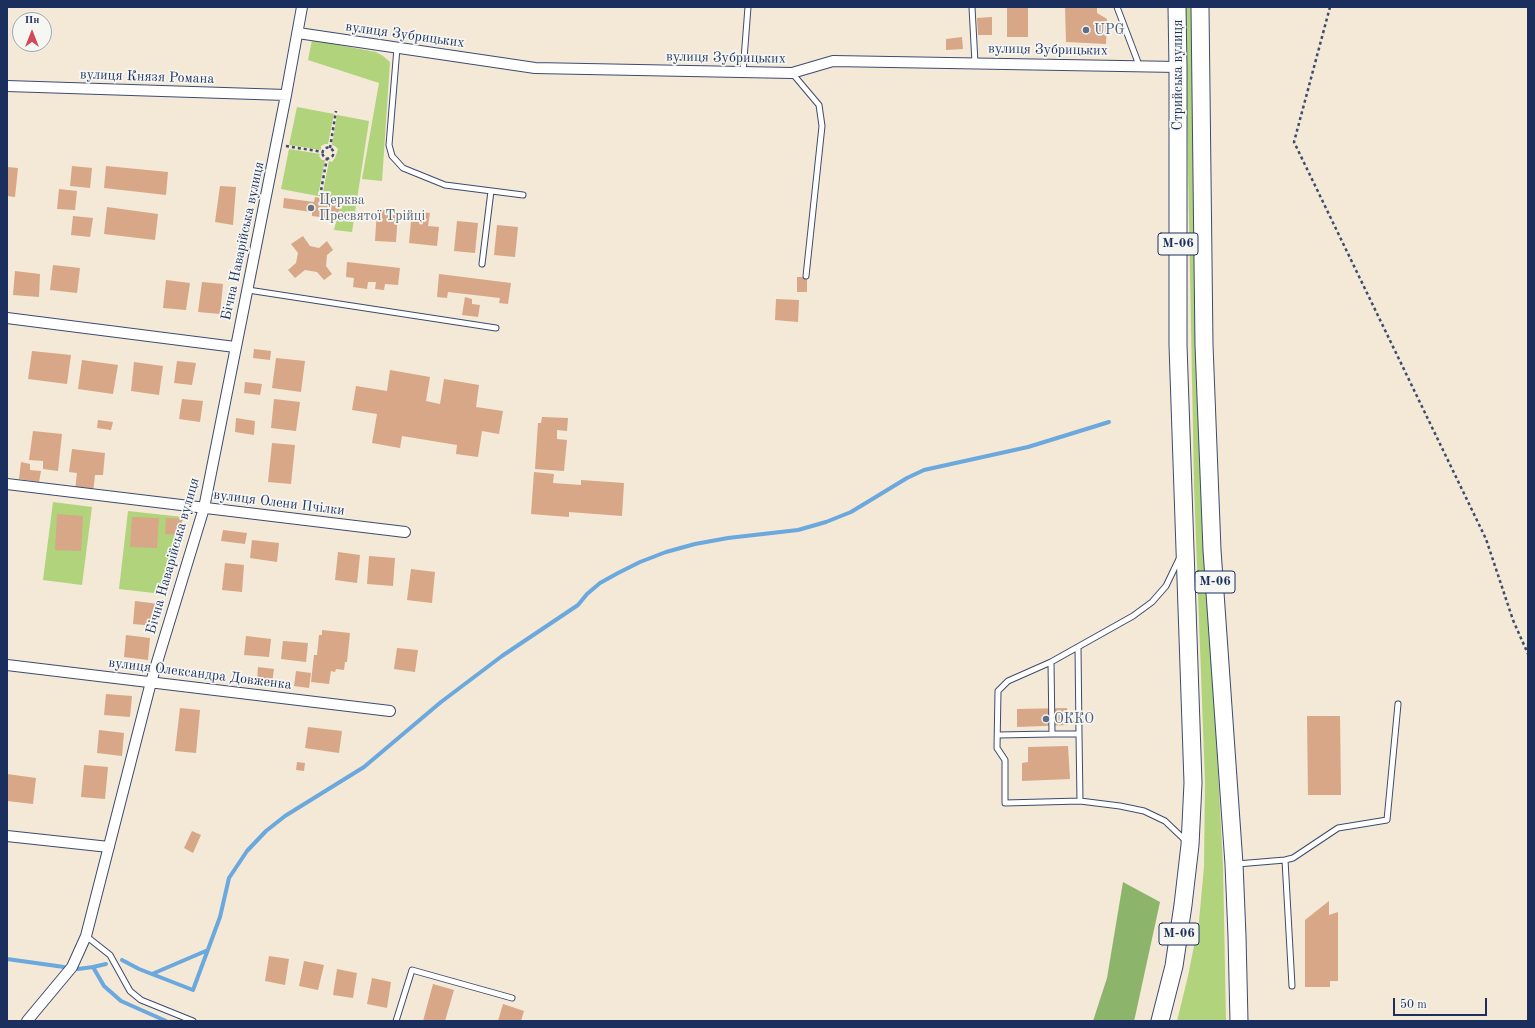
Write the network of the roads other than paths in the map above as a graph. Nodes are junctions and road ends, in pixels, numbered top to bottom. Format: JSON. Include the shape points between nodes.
{"nodes":[{"id":1,"x":302,"y":7,"type":"edge"},
{"id":2,"x":748,"y":7,"type":"edge"},
{"id":3,"x":972,"y":7,"type":"edge"},
{"id":4,"x":1117,"y":7,"type":"edge"},
{"id":5,"x":1177,"y":7,"type":"edge"},
{"id":6,"x":1200,"y":7,"type":"edge"},
{"id":7,"x":298,"y":33,"type":"junction"},
{"id":8,"x":397,"y":48,"type":"junction"},
{"id":9,"x":975,"y":63,"type":"junction"},
{"id":10,"x":1139,"y":65,"type":"junction"},
{"id":11,"x":1178,"y":67,"type":"junction"},
{"id":12,"x":743,"y":72,"type":"junction"},
{"id":13,"x":792,"y":73,"type":"junction"},
{"id":14,"x":7,"y":86,"type":"edge"},
{"id":15,"x":286,"y":95,"type":"junction"},
{"id":16,"x":491,"y":191,"type":"junction"},
{"id":17,"x":523,"y":195,"type":"dead end"},
{"id":18,"x":482,"y":264,"type":"dead end"},
{"id":19,"x":806,"y":276,"type":"dead end"},
{"id":20,"x":248,"y":290,"type":"junction"},
{"id":21,"x":7,"y":318,"type":"edge"},
{"id":22,"x":496,"y":328,"type":"dead end"},
{"id":23,"x":235,"y":347,"type":"junction"},
{"id":24,"x":7,"y":484,"type":"edge"},
{"id":25,"x":204,"y":508,"type":"junction"},
{"id":26,"x":405,"y":532,"type":"dead end"},
{"id":27,"x":1184,"y":549,"type":"junction"},
{"id":28,"x":1078,"y":647,"type":"junction"},
{"id":29,"x":1051,"y":662,"type":"junction"},
{"id":30,"x":7,"y":665,"type":"edge"},
{"id":31,"x":151,"y":682,"type":"junction"},
{"id":32,"x":1398,"y":704,"type":"dead end"},
{"id":33,"x":390,"y":711,"type":"dead end"},
{"id":34,"x":1052,"y":734,"type":"junction"},
{"id":35,"x":1079,"y":734,"type":"junction"},
{"id":36,"x":998,"y":735,"type":"junction"},
{"id":37,"x":1080,"y":801,"type":"junction"},
{"id":38,"x":7,"y":836,"type":"edge"},
{"id":39,"x":1190,"y":845,"type":"junction"},
{"id":40,"x":109,"y":847,"type":"junction"},
{"id":41,"x":1285,"y":860,"type":"junction"},
{"id":42,"x":1234,"y":864,"type":"junction"},
{"id":43,"x":86,"y":936,"type":"junction"},
{"id":44,"x":1292,"y":986,"type":"dead end"},
{"id":45,"x":512,"y":998,"type":"dead end"},
{"id":46,"x":27,"y":1021,"type":"edge"},
{"id":47,"x":193,"y":1021,"type":"edge"},
{"id":48,"x":396,"y":1021,"type":"edge"},
{"id":49,"x":1160,"y":1021,"type":"edge"},
{"id":50,"x":1239,"y":1021,"type":"edge"}],
"edges":[{"from":1,"to":7,"type":"street","name":"Бічна Наварійська вулиця"},
{"from":2,"to":12,"type":"lane"},
{"from":3,"to":9,"type":"lane"},
{"from":4,"to":10,"type":"lane"},
{"from":5,"to":11,"type":"highway","name":"Стрийська вулиця","number":"М-06"},
{"from":6,"to":42,"type":"highway","name":"Стрийська вулиця","number":"М-06","via":[[1204,345],[1212,550]]},
{"from":7,"to":8,"type":"street","name":"вулиця Зубрицьких"},
{"from":7,"to":15,"type":"street","name":"Бічна Наварійська вулиця"},
{"from":8,"to":12,"type":"street","name":"вулиця Зубрицьких","via":[[535,68]]},
{"from":8,"to":16,"type":"lane","via":[[389,145],[392,156],[403,168],[445,185]]},
{"from":9,"to":10,"type":"street","name":"вулиця Зубрицьких"},
{"from":9,"to":13,"type":"street","name":"вулиця Зубрицьких","via":[[833,61]]},
{"from":10,"to":11,"type":"street","name":"вулиця Зубрицьких"},
{"from":11,"to":27,"type":"highway","name":"Стрийська вулиця","number":"М-06","via":[[1178,346]]},
{"from":12,"to":13,"type":"street","name":"вулиця Зубрицьких"},
{"from":13,"to":19,"type":"lane","via":[[818,105],[822,126]]},
{"from":14,"to":15,"type":"street","name":"вулиця Князя Романа"},
{"from":15,"to":20,"type":"street","name":"Бічна Наварійська вулиця"},
{"from":16,"to":17,"type":"lane"},
{"from":16,"to":18,"type":"lane"},
{"from":20,"to":22,"type":"lane"},
{"from":20,"to":23,"type":"street","name":"Бічна Наварійська вулиця"},
{"from":21,"to":23,"type":"street"},
{"from":23,"to":25,"type":"street","name":"Бічна Наварійська вулиця"},
{"from":24,"to":25,"type":"street","name":"вулиця Олени Пчілки"},
{"from":25,"to":26,"type":"street","name":"вулиця Олени Пчілки"},
{"from":25,"to":31,"type":"street","name":"Бічна Наварійська вулиця"},
{"from":27,"to":28,"type":"lane","via":[[1166,586],[1152,602],[1133,616]]},
{"from":27,"to":39,"type":"highway","number":"М-06","via":[[1193,783]]},
{"from":28,"to":29,"type":"lane"},
{"from":28,"to":35,"type":"lane"},
{"from":29,"to":34,"type":"lane"},
{"from":29,"to":36,"type":"lane","via":[[1008,681],[998,691]]},
{"from":30,"to":31,"type":"street","name":"вулиця Олександра Довженка"},
{"from":31,"to":33,"type":"street","name":"вулиця Олександра Довженка"},
{"from":31,"to":40,"type":"street","name":"Бічна Наварійська вулиця"},
{"from":32,"to":41,"type":"lane","via":[[1387,820],[1338,828],[1293,858]]},
{"from":34,"to":35,"type":"lane"},
{"from":34,"to":36,"type":"lane"},
{"from":35,"to":37,"type":"lane"},
{"from":36,"to":37,"type":"lane","via":[[997,748],[1005,760],[1005,803]]},
{"from":37,"to":39,"type":"lane","via":[[1144,811],[1165,821]]},
{"from":38,"to":40,"type":"street"},
{"from":39,"to":49,"type":"highway","number":"М-06","via":[[1174,966]]},
{"from":40,"to":43,"type":"street","name":"Бічна Наварійська вулиця"},
{"from":41,"to":42,"type":"lane"},
{"from":41,"to":44,"type":"lane"},
{"from":42,"to":50,"type":"highway","number":"М-06"},
{"from":43,"to":46,"type":"street","name":"Бічна Наварійська вулиця","via":[[72,967]]},
{"from":43,"to":47,"type":"lane","via":[[110,955],[130,991],[142,1000]]},
{"from":45,"to":48,"type":"lane","via":[[412,970]]}]}
